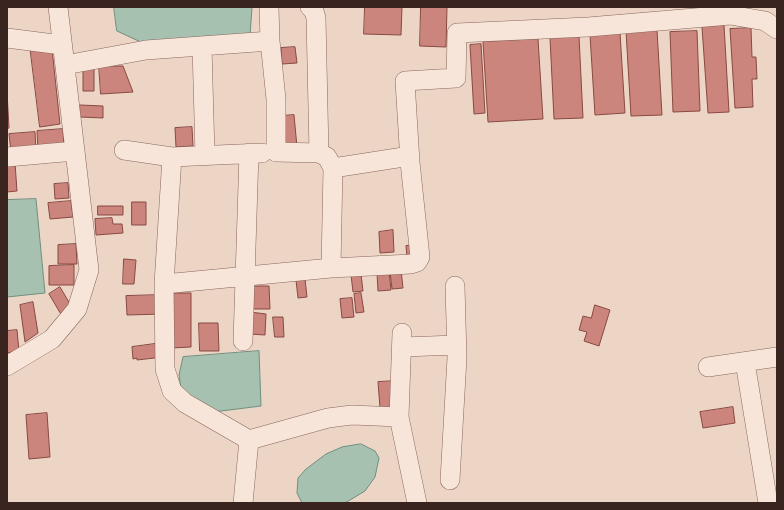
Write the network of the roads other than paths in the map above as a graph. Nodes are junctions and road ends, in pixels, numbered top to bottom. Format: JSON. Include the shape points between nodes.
{"nodes":[{"id":1,"x":58,"y":7,"type":"edge"},
{"id":2,"x":269,"y":7,"type":"edge"},
{"id":3,"x":317,"y":8,"type":"edge"},
{"id":4,"x":777,"y":29,"type":"edge"},
{"id":5,"x":7,"y":38,"type":"edge"},
{"id":6,"x":270,"y":42,"type":"junction"},
{"id":7,"x":62,"y":44,"type":"junction"},
{"id":8,"x":202,"y":46,"type":"junction"},
{"id":9,"x":65,"y":65,"type":"junction"},
{"id":10,"x":124,"y":150,"type":"dead end"},
{"id":11,"x":75,"y":152,"type":"junction"},
{"id":12,"x":276,"y":152,"type":"junction"},
{"id":13,"x":249,"y":153,"type":"junction"},
{"id":14,"x":319,"y":153,"type":"junction"},
{"id":15,"x":205,"y":155,"type":"junction"},
{"id":16,"x":410,"y":156,"type":"junction"},
{"id":17,"x":7,"y":157,"type":"edge"},
{"id":18,"x":172,"y":157,"type":"junction"},
{"id":19,"x":333,"y":168,"type":"junction"},
{"id":20,"x":331,"y":268,"type":"junction"},
{"id":21,"x":245,"y":277,"type":"junction"},
{"id":22,"x":164,"y":284,"type":"junction"},
{"id":23,"x":454,"y":286,"type":"dead end"},
{"id":24,"x":243,"y":341,"type":"dead end"},
{"id":25,"x":456,"y":345,"type":"junction"},
{"id":26,"x":777,"y":357,"type":"edge"},
{"id":27,"x":745,"y":362,"type":"junction"},
{"id":28,"x":7,"y":366,"type":"edge"},
{"id":29,"x":708,"y":367,"type":"dead end"},
{"id":30,"x":399,"y":417,"type":"junction"},
{"id":31,"x":249,"y":440,"type":"junction"},
{"id":32,"x":450,"y":480,"type":"dead end"},
{"id":33,"x":243,"y":503,"type":"edge"},
{"id":34,"x":417,"y":503,"type":"edge"},
{"id":35,"x":768,"y":503,"type":"edge"}],
"edges":[{"from":1,"to":7,"type":"street"},
{"from":2,"to":6,"type":"street"},
{"from":3,"to":14,"type":"street"},
{"from":4,"to":16,"type":"street","via":[[765,21],[730,15],[588,27],[457,33],[456,78],[405,81]]},
{"from":5,"to":7,"type":"street"},
{"from":6,"to":8,"type":"street"},
{"from":6,"to":12,"type":"street","via":[[276,99]]},
{"from":7,"to":9,"type":"street"},
{"from":8,"to":9,"type":"street","via":[[146,50]]},
{"from":8,"to":15,"type":"street"},
{"from":9,"to":11,"type":"street"},
{"from":10,"to":18,"type":"street"},
{"from":11,"to":17,"type":"street"},
{"from":11,"to":28,"type":"street","via":[[89,270],[77,309],[52,339]]},
{"from":12,"to":13,"type":"street"},
{"from":12,"to":14,"type":"street"},
{"from":13,"to":15,"type":"street"},
{"from":13,"to":21,"type":"street"},
{"from":14,"to":19,"type":"street","via":[[327,157]]},
{"from":15,"to":18,"type":"street"},
{"from":16,"to":19,"type":"street"},
{"from":16,"to":20,"type":"street","via":[[420,257],[417,262],[390,266]]},
{"from":18,"to":22,"type":"street"},
{"from":19,"to":20,"type":"street"},
{"from":20,"to":21,"type":"street"},
{"from":21,"to":22,"type":"street"},
{"from":21,"to":24,"type":"street"},
{"from":22,"to":31,"type":"street","via":[[165,369],[172,391],[184,404]]},
{"from":23,"to":25,"type":"street"},
{"from":25,"to":30,"type":"street","via":[[402,340]]},
{"from":25,"to":32,"type":"street"},
{"from":26,"to":27,"type":"street"},
{"from":27,"to":29,"type":"street"},
{"from":27,"to":35,"type":"street"},
{"from":30,"to":31,"type":"street","via":[[352,415],[328,418]]},
{"from":30,"to":34,"type":"street"},
{"from":31,"to":33,"type":"street"}]}
